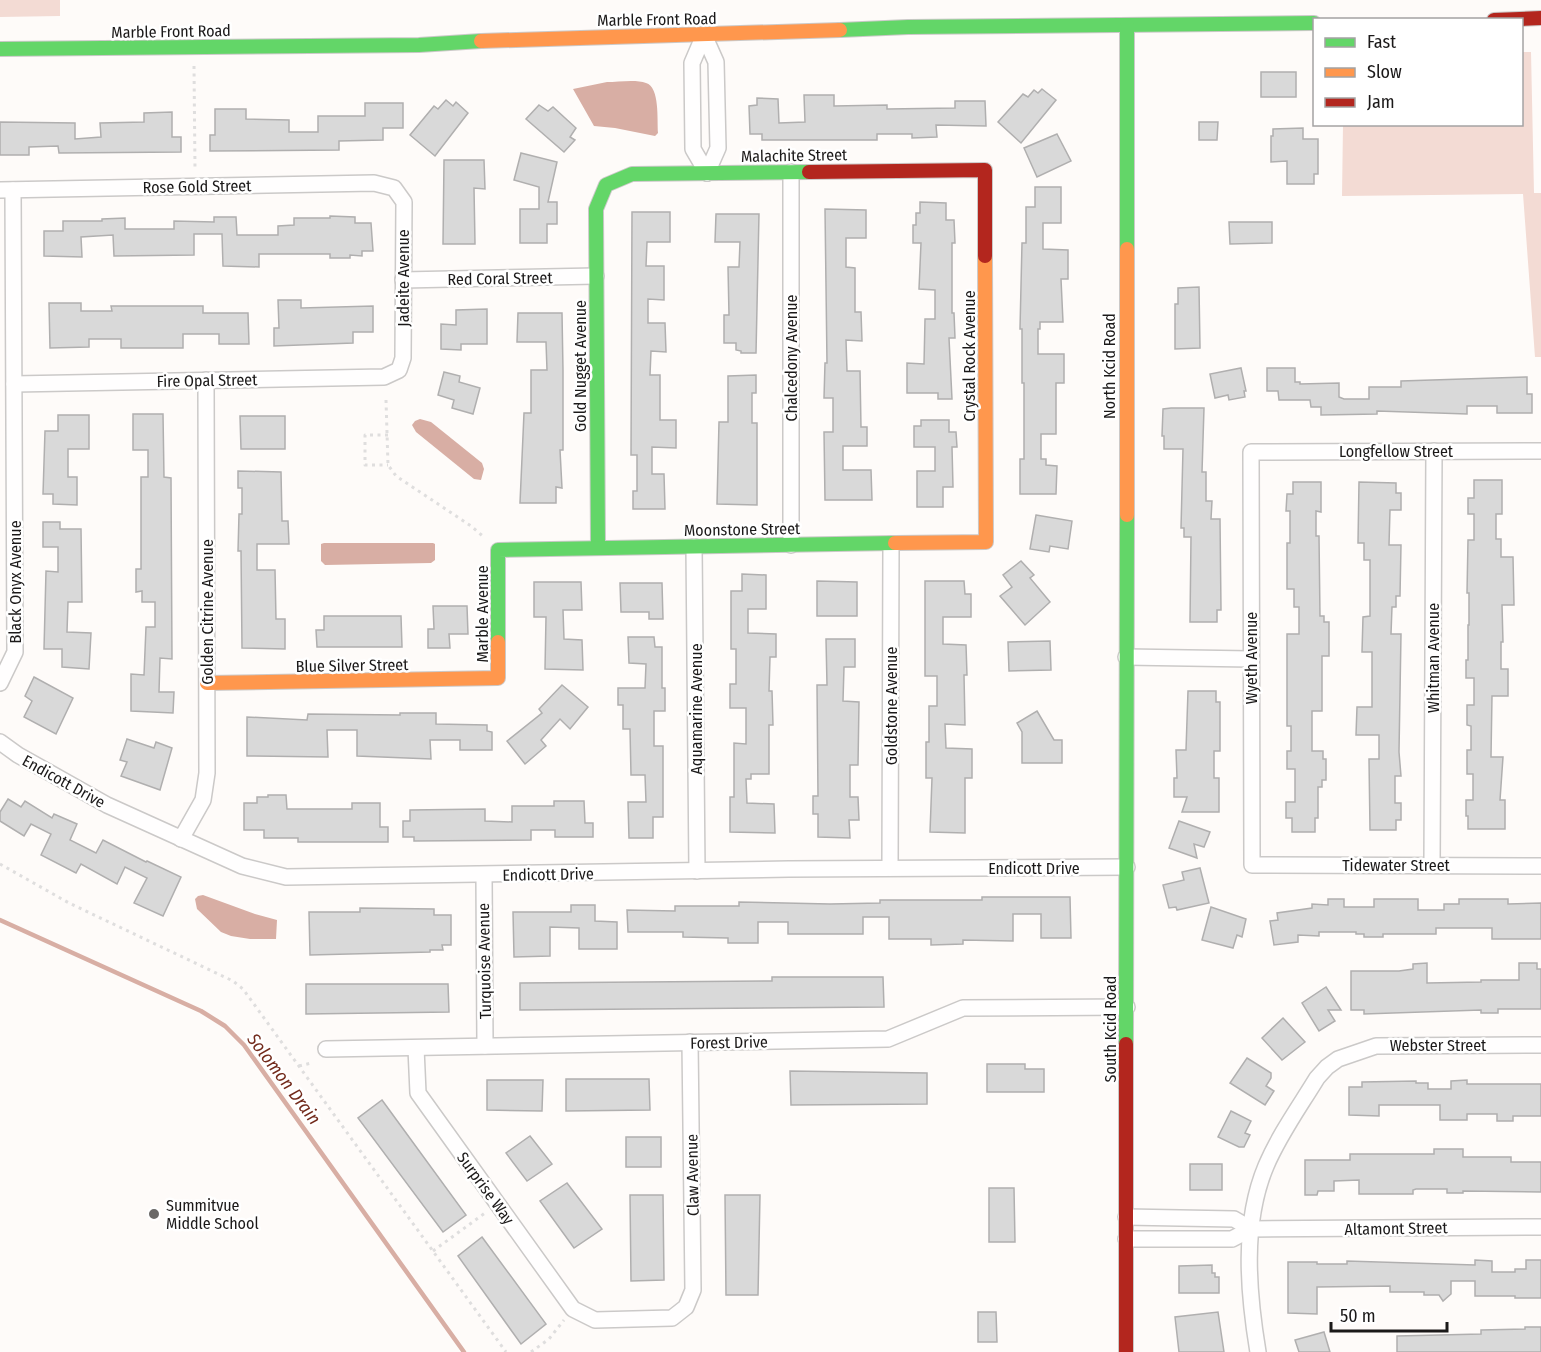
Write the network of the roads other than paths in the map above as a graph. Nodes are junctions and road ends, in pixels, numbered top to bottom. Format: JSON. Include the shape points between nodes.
{"nodes":[{"id":1,"x":1541,"y":18,"type":"edge"},
{"id":2,"x":1523,"y":19,"type":"edge"},
{"id":3,"x":1313,"y":23,"type":"edge"},
{"id":4,"x":1127,"y":26,"type":"junction"},
{"id":5,"x":704,"y":35,"type":"junction"},
{"id":6,"x":0,"y":49,"type":"edge"},
{"id":7,"x":985,"y":170,"type":"joint"},
{"id":8,"x":791,"y":172,"type":"junction"},
{"id":9,"x":707,"y":173,"type":"junction"},
{"id":10,"x":606,"y":185,"type":"joint"},
{"id":11,"x":394,"y":188,"type":"joint"},
{"id":12,"x":7,"y":190,"type":"edge"},
{"id":13,"x":596,"y":276,"type":"junction"},
{"id":14,"x":403,"y":280,"type":"junction"},
{"id":15,"x":399,"y":370,"type":"joint"},
{"id":16,"x":206,"y":380,"type":"junction"},
{"id":17,"x":14,"y":384,"type":"junction"},
{"id":18,"x":1434,"y":451,"type":"junction"},
{"id":19,"x":1541,"y":451,"type":"edge"},
{"id":20,"x":1251,"y":452,"type":"joint"},
{"id":21,"x":986,"y":542,"type":"joint"},
{"id":22,"x":891,"y":544,"type":"junction"},
{"id":23,"x":791,"y":545,"type":"junction"},
{"id":24,"x":694,"y":547,"type":"junction"},
{"id":25,"x":598,"y":548,"type":"junction"},
{"id":26,"x":498,"y":550,"type":"joint"},
{"id":27,"x":1126,"y":657,"type":"junction"},
{"id":28,"x":1251,"y":660,"type":"junction"},
{"id":29,"x":498,"y":678,"type":"joint"},
{"id":30,"x":0,"y":683,"type":"edge"},
{"id":31,"x":207,"y":683,"type":"junction"},
{"id":32,"x":1126,"y":707,"type":"joint"},
{"id":33,"x":0,"y":742,"type":"edge"},
{"id":34,"x":182,"y":839,"type":"junction"},
{"id":35,"x":1252,"y":865,"type":"joint"},
{"id":36,"x":1432,"y":865,"type":"junction"},
{"id":37,"x":1541,"y":866,"type":"edge"},
{"id":38,"x":1127,"y":867,"type":"junction"},
{"id":39,"x":890,"y":868,"type":"junction"},
{"id":40,"x":697,"y":871,"type":"junction"},
{"id":41,"x":484,"y":875,"type":"junction"},
{"id":42,"x":1127,"y":1007,"type":"junction"},
{"id":43,"x":690,"y":1042,"type":"junction"},
{"id":44,"x":1541,"y":1045,"type":"edge"},
{"id":45,"x":485,"y":1046,"type":"junction"},
{"id":46,"x":416,"y":1048,"type":"junction"},
{"id":47,"x":326,"y":1049,"type":"dead end"},
{"id":48,"x":1126,"y":1217,"type":"junction"},
{"id":49,"x":1541,"y":1227,"type":"edge"},
{"id":50,"x":1251,"y":1229,"type":"junction"},
{"id":51,"x":1126,"y":1239,"type":"junction"},
{"id":52,"x":585,"y":1315,"type":"joint"},
{"id":53,"x":1126,"y":1352,"type":"edge"},
{"id":54,"x":1258,"y":1352,"type":"edge"}],
"edges":[{"from":1,"to":2,"type":"street"},
{"from":3,"to":4,"type":"street","name":"Marble Front Road"},
{"from":4,"to":5,"type":"street","name":"Marble Front Road","via":[[908,27]]},
{"from":4,"to":27,"type":"street","name":"North Kcid Road"},
{"from":5,"to":6,"type":"street","name":"Marble Front Road","via":[[517,38],[419,45]]},
{"from":5,"to":9,"type":"street","via":[[716,62],[718,148]]},
{"from":5,"to":9,"type":"street","via":[[692,63],[693,149]]},
{"from":7,"to":8,"type":"street","name":"Malachite Street"},
{"from":7,"to":21,"type":"street","name":"Crystal Rock Avenue"},
{"from":8,"to":9,"type":"street","name":"Malachite Street"},
{"from":8,"to":23,"type":"street","name":"Chalcedony Avenue"},
{"from":9,"to":10,"type":"street","name":"Malachite Street","via":[[632,174]]},
{"from":10,"to":13,"type":"street","name":"Gold Nugget Avenue","via":[[596,209]]},
{"from":11,"to":12,"type":"street","name":"Rose Gold Street","via":[[374,183]]},
{"from":11,"to":14,"type":"street","name":"Jadeite Avenue","via":[[404,202]]},
{"from":12,"to":17,"type":"street","name":"Black Onyx Avenue"},
{"from":13,"to":14,"type":"street","name":"Red Coral Street"},
{"from":13,"to":25,"type":"street","name":"Gold Nugget Avenue"},
{"from":14,"to":15,"type":"street","name":"Jadeite Avenue","via":[[403,358]]},
{"from":15,"to":16,"type":"street","name":"Fire Opal Street","via":[[384,377]]},
{"from":16,"to":17,"type":"street","name":"Fire Opal Street"},
{"from":16,"to":31,"type":"street","name":"Golden Citrine Avenue"},
{"from":17,"to":30,"type":"street","name":"Black Onyx Avenue","via":[[15,652]]},
{"from":18,"to":19,"type":"street","name":"Longfellow Street"},
{"from":18,"to":20,"type":"street","name":"Longfellow Street"},
{"from":18,"to":36,"type":"street","name":"Whitman Avenue"},
{"from":20,"to":28,"type":"street","name":"Wyeth Avenue"},
{"from":21,"to":22,"type":"street","name":"Moonstone Street"},
{"from":22,"to":23,"type":"street","name":"Moonstone Street"},
{"from":22,"to":39,"type":"street","name":"Goldstone Avenue"},
{"from":23,"to":24,"type":"street","name":"Moonstone Street"},
{"from":24,"to":25,"type":"street","name":"Moonstone Street"},
{"from":24,"to":40,"type":"street","name":"Aquamarine Avenue"},
{"from":25,"to":26,"type":"street","name":"Moonstone Street"},
{"from":26,"to":29,"type":"street","name":"Marble Avenue"},
{"from":27,"to":28,"type":"street"},
{"from":27,"to":32,"type":"street","name":"North Kcid Road"},
{"from":28,"to":35,"type":"street","name":"Wyeth Avenue"},
{"from":29,"to":31,"type":"street","name":"Blue Silver Street"},
{"from":31,"to":34,"type":"street","name":"Golden Citrine Avenue","via":[[206,782],[203,800]]},
{"from":32,"to":38,"type":"street","name":"South Kcid Road"},
{"from":33,"to":34,"type":"street","name":"Endicott Drive","via":[[107,805]]},
{"from":34,"to":41,"type":"street","name":"Endicott Drive","via":[[242,866],[286,877]]},
{"from":35,"to":36,"type":"street","name":"Tidewater Street"},
{"from":36,"to":37,"type":"street","name":"Tidewater Street"},
{"from":38,"to":39,"type":"street","name":"Endicott Drive"},
{"from":38,"to":42,"type":"street","name":"South Kcid Road"},
{"from":39,"to":40,"type":"street","name":"Endicott Drive"},
{"from":40,"to":41,"type":"street","name":"Endicott Drive"},
{"from":41,"to":45,"type":"street","name":"Turquoise Avenue"},
{"from":42,"to":43,"type":"street","name":"Forest Drive","via":[[963,1008],[888,1039]]},
{"from":42,"to":48,"type":"street","name":"South Kcid Road"},
{"from":43,"to":45,"type":"street","name":"Forest Drive"},
{"from":43,"to":52,"type":"street","name":"Claw Avenue","via":[[693,1290],[686,1307],[672,1318],[595,1320]]},
{"from":44,"to":50,"type":"street","name":"Webster Street","via":[[1376,1046],[1338,1059],[1317,1078],[1266,1165]]},
{"from":45,"to":46,"type":"street","name":"Forest Drive"},
{"from":46,"to":47,"type":"street","name":"Forest Drive"},
{"from":46,"to":52,"type":"street","name":"Surprise Way","via":[[418,1094],[573,1309]]},
{"from":48,"to":50,"type":"street","name":"Altamont Street","via":[[1234,1219]]},
{"from":48,"to":51,"type":"street","name":"South Kcid Road"},
{"from":49,"to":50,"type":"street","name":"Altamont Street"},
{"from":50,"to":51,"type":"street","name":"Altamont Street","via":[[1232,1239]]},
{"from":50,"to":54,"type":"street","via":[[1249,1272]]},
{"from":51,"to":53,"type":"street","name":"South Kcid Road"}]}
